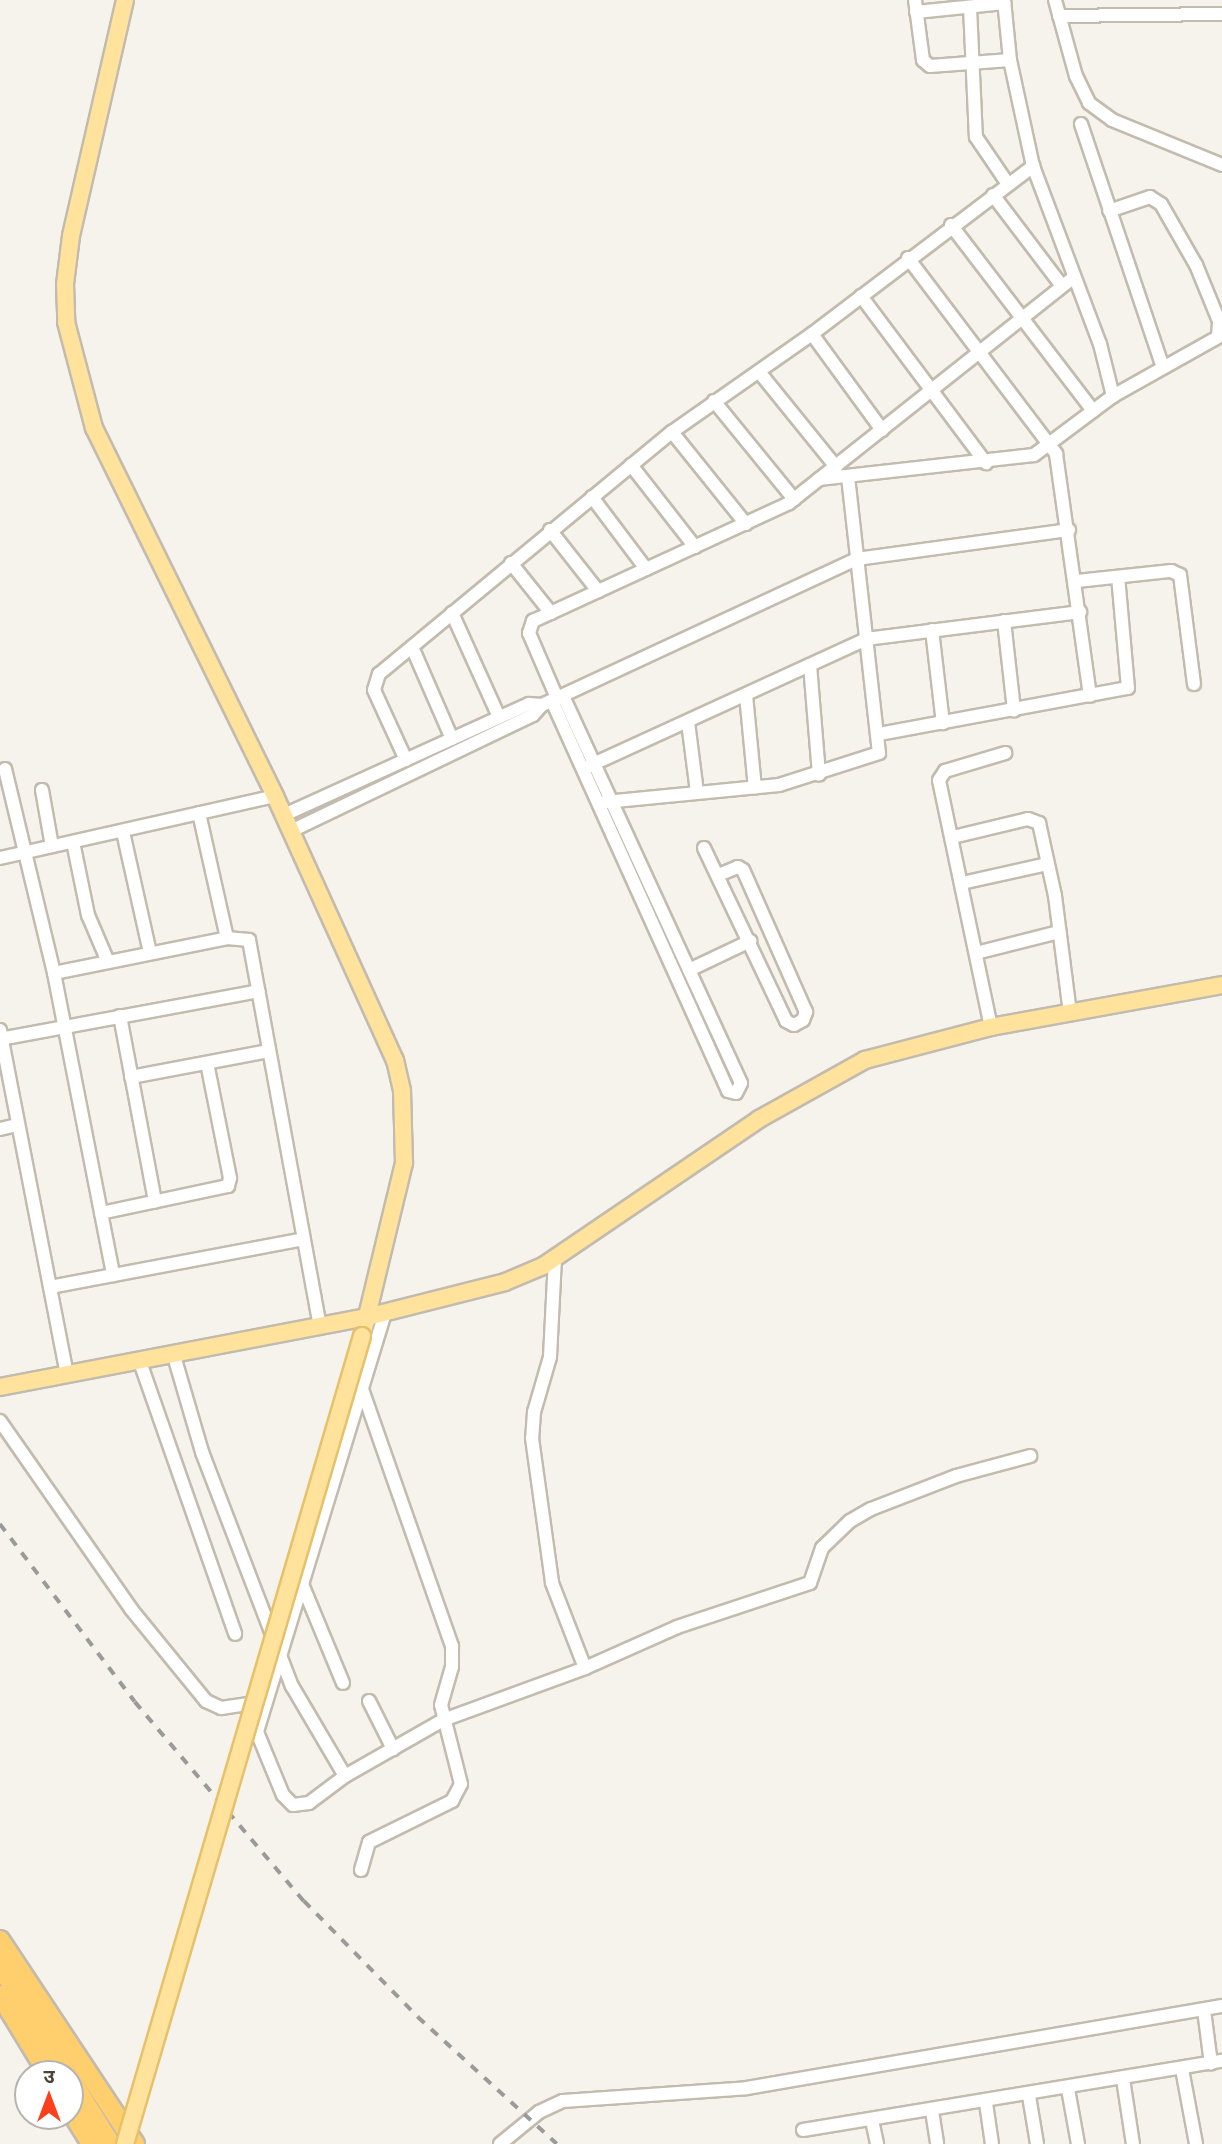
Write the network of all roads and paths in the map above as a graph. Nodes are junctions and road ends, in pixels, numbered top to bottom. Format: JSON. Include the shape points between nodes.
{"nodes":[{"id":1,"x":125,"y":0,"type":"edge"},
{"id":2,"x":1055,"y":0,"type":"edge"},
{"id":3,"x":1004,"y":1,"type":"edge"},
{"id":4,"x":916,"y":6,"type":"edge"},
{"id":5,"x":970,"y":7,"type":"junction"},
{"id":6,"x":1222,"y":14,"type":"edge"},
{"id":7,"x":1059,"y":16,"type":"junction"},
{"id":8,"x":1010,"y":60,"type":"junction"},
{"id":9,"x":975,"y":63,"type":"junction"},
{"id":10,"x":1080,"y":124,"type":"dead end"},
{"id":11,"x":1222,"y":165,"type":"edge"},
{"id":12,"x":1033,"y":166,"type":"junction"},
{"id":13,"x":1008,"y":184,"type":"junction"},
{"id":14,"x":993,"y":195,"type":"junction"},
{"id":15,"x":1109,"y":211,"type":"junction"},
{"id":16,"x":951,"y":226,"type":"junction"},
{"id":17,"x":908,"y":258,"type":"junction"},
{"id":18,"x":1067,"y":282,"type":"junction"},
{"id":19,"x":861,"y":296,"type":"junction"},
{"id":20,"x":1023,"y":318,"type":"junction"},
{"id":21,"x":813,"y":334,"type":"junction"},
{"id":22,"x":979,"y":352,"type":"junction"},
{"id":23,"x":1163,"y":367,"type":"junction"},
{"id":24,"x":760,"y":373,"type":"junction"},
{"id":25,"x":932,"y":390,"type":"junction"},
{"id":26,"x":1113,"y":396,"type":"junction"},
{"id":27,"x":714,"y":401,"type":"junction"},
{"id":28,"x":1093,"y":411,"type":"junction"},
{"id":29,"x":882,"y":430,"type":"junction"},
{"id":30,"x":672,"y":432,"type":"junction"},
{"id":31,"x":1051,"y":443,"type":"junction"},
{"id":32,"x":986,"y":463,"type":"junction"},
{"id":33,"x":631,"y":465,"type":"junction"},
{"id":34,"x":835,"y":467,"type":"junction"},
{"id":35,"x":848,"y":477,"type":"junction"},
{"id":36,"x":819,"y":479,"type":"junction"},
{"id":37,"x":592,"y":497,"type":"junction"},
{"id":38,"x":794,"y":499,"type":"junction"},
{"id":39,"x":746,"y":524,"type":"junction"},
{"id":40,"x":550,"y":530,"type":"junction"},
{"id":41,"x":1069,"y":530,"type":"junction"},
{"id":42,"x":695,"y":547,"type":"junction"},
{"id":43,"x":857,"y":559,"type":"junction"},
{"id":44,"x":511,"y":563,"type":"junction"},
{"id":45,"x":646,"y":569,"type":"junction"},
{"id":46,"x":1118,"y":577,"type":"junction"},
{"id":47,"x":1077,"y":581,"type":"junction"},
{"id":48,"x":598,"y":591,"type":"junction"},
{"id":49,"x":1080,"y":612,"type":"junction"},
{"id":50,"x":452,"y":613,"type":"junction"},
{"id":51,"x":551,"y":613,"type":"junction"},
{"id":52,"x":1004,"y":621,"type":"junction"},
{"id":53,"x":932,"y":630,"type":"junction"},
{"id":54,"x":866,"y":639,"type":"junction"},
{"id":55,"x":412,"y":647,"type":"junction"},
{"id":56,"x":810,"y":665,"type":"junction"},
{"id":57,"x":1194,"y":684,"type":"dead end"},
{"id":58,"x":746,"y":695,"type":"junction"},
{"id":59,"x":1090,"y":695,"type":"junction"},
{"id":60,"x":554,"y":700,"type":"junction"},
{"id":61,"x":1014,"y":710,"type":"junction"},
{"id":62,"x":499,"y":717,"type":"junction"},
{"id":63,"x":688,"y":722,"type":"junction"},
{"id":64,"x":943,"y":723,"type":"junction"},
{"id":65,"x":879,"y":734,"type":"junction"},
{"id":66,"x":452,"y":739,"type":"junction"},
{"id":67,"x":1004,"y":753,"type":"dead end"},
{"id":68,"x":406,"y":760,"type":"junction"},
{"id":69,"x":588,"y":767,"type":"junction"},
{"id":70,"x":5,"y":769,"type":"dead end"},
{"id":71,"x":820,"y":775,"type":"junction"},
{"id":72,"x":755,"y":788,"type":"junction"},
{"id":73,"x":42,"y":790,"type":"dead end"},
{"id":74,"x":697,"y":792,"type":"junction"},
{"id":75,"x":275,"y":796,"type":"junction"},
{"id":76,"x":611,"y":801,"type":"junction"},
{"id":77,"x":597,"y":802,"type":"junction"},
{"id":78,"x":199,"y":813,"type":"junction"},
{"id":79,"x":284,"y":815,"type":"junction"},
{"id":80,"x":291,"y":831,"type":"junction"},
{"id":81,"x":123,"y":832,"type":"junction"},
{"id":82,"x":953,"y":837,"type":"junction"},
{"id":83,"x":73,"y":842,"type":"junction"},
{"id":84,"x":52,"y":846,"type":"junction"},
{"id":85,"x":704,"y":848,"type":"dead end"},
{"id":86,"x":24,"y":853,"type":"junction"},
{"id":87,"x":0,"y":858,"type":"edge"},
{"id":88,"x":1048,"y":864,"type":"junction"},
{"id":89,"x":718,"y":875,"type":"junction"},
{"id":90,"x":962,"y":883,"type":"junction"},
{"id":91,"x":1059,"y":932,"type":"junction"},
{"id":92,"x":227,"y":938,"type":"junction"},
{"id":93,"x":750,"y":941,"type":"junction"},
{"id":94,"x":150,"y":953,"type":"junction"},
{"id":95,"x":976,"y":953,"type":"junction"},
{"id":96,"x":108,"y":962,"type":"junction"},
{"id":97,"x":689,"y":970,"type":"junction"},
{"id":98,"x":54,"y":973,"type":"junction"},
{"id":99,"x":1222,"y":985,"type":"edge"},
{"id":100,"x":260,"y":991,"type":"junction"},
{"id":101,"x":1070,"y":1013,"type":"junction"},
{"id":102,"x":120,"y":1016,"type":"junction"},
{"id":103,"x":65,"y":1026,"type":"junction"},
{"id":104,"x":991,"y":1027,"type":"junction"},
{"id":105,"x":0,"y":1036,"type":"edge"},
{"id":106,"x":269,"y":1051,"type":"junction"},
{"id":107,"x":207,"y":1063,"type":"junction"},
{"id":108,"x":131,"y":1077,"type":"junction"},
{"id":109,"x":19,"y":1125,"type":"junction"},
{"id":110,"x":0,"y":1129,"type":"edge"},
{"id":111,"x":155,"y":1202,"type":"junction"},
{"id":112,"x":102,"y":1213,"type":"junction"},
{"id":113,"x":304,"y":1239,"type":"junction"},
{"id":114,"x":555,"y":1258,"type":"junction"},
{"id":115,"x":113,"y":1275,"type":"junction"},
{"id":116,"x":50,"y":1287,"type":"junction"},
{"id":117,"x":385,"y":1313,"type":"junction"},
{"id":118,"x":367,"y":1317,"type":"junction"},
{"id":119,"x":320,"y":1325,"type":"junction"},
{"id":120,"x":174,"y":1356,"type":"junction"},
{"id":121,"x":140,"y":1362,"type":"junction"},
{"id":122,"x":67,"y":1375,"type":"junction"},
{"id":123,"x":0,"y":1387,"type":"edge"},
{"id":124,"x":362,"y":1389,"type":"junction"},
{"id":125,"x":0,"y":1421,"type":"edge"},
{"id":126,"x":1030,"y":1456,"type":"dead end"},
{"id":127,"x":302,"y":1584,"type":"junction"},
{"id":128,"x":235,"y":1634,"type":"dead end"},
{"id":129,"x":279,"y":1655,"type":"junction"},
{"id":130,"x":585,"y":1668,"type":"junction"},
{"id":131,"x":343,"y":1683,"type":"dead end"},
{"id":132,"x":369,"y":1700,"type":"dead end"},
{"id":133,"x":266,"y":1701,"type":"junction"},
{"id":134,"x":443,"y":1720,"type":"junction"},
{"id":135,"x":393,"y":1749,"type":"junction"},
{"id":136,"x":345,"y":1776,"type":"junction"},
{"id":137,"x":361,"y":1870,"type":"dead end"},
{"id":138,"x":0,"y":1940,"type":"edge"},
{"id":139,"x":0,"y":1966,"type":"edge"},
{"id":140,"x":0,"y":1995,"type":"edge"},
{"id":141,"x":1222,"y":2006,"type":"edge"},
{"id":142,"x":1204,"y":2010,"type":"junction"},
{"id":143,"x":39,"y":2060,"type":"edge"},
{"id":144,"x":59,"y":2060,"type":"edge"},
{"id":145,"x":1217,"y":2062,"type":"edge"},
{"id":146,"x":1182,"y":2069,"type":"junction"},
{"id":147,"x":1123,"y":2079,"type":"junction"},
{"id":148,"x":1069,"y":2089,"type":"junction"},
{"id":149,"x":1029,"y":2095,"type":"junction"},
{"id":150,"x":84,"y":2100,"type":"edge"},
{"id":151,"x":986,"y":2103,"type":"junction"},
{"id":152,"x":932,"y":2111,"type":"junction"},
{"id":153,"x":872,"y":2120,"type":"junction"},
{"id":154,"x":803,"y":2130,"type":"dead end"},
{"id":155,"x":111,"y":2144,"type":"edge"},
{"id":156,"x":125,"y":2144,"type":"edge"},
{"id":157,"x":135,"y":2144,"type":"edge"},
{"id":158,"x":500,"y":2144,"type":"edge"},
{"id":159,"x":877,"y":2144,"type":"edge"},
{"id":160,"x":937,"y":2144,"type":"edge"},
{"id":161,"x":992,"y":2144,"type":"edge"},
{"id":162,"x":1037,"y":2144,"type":"edge"},
{"id":163,"x":1078,"y":2144,"type":"edge"},
{"id":164,"x":1133,"y":2144,"type":"edge"},
{"id":165,"x":1196,"y":2144,"type":"edge"}],
"edges":[{"from":1,"to":75,"type":"main road","via":[[67,260],[66,322],[94,428]]},
{"from":2,"to":7,"type":"street"},
{"from":3,"to":5,"type":"street"},
{"from":3,"to":8,"type":"street"},
{"from":4,"to":5,"type":"street"},
{"from":4,"to":9,"type":"street","via":[[926,64]]},
{"from":5,"to":9,"type":"street"},
{"from":6,"to":7,"type":"street"},
{"from":7,"to":11,"type":"street","via":[[1076,76],[1097,110]]},
{"from":8,"to":9,"type":"street"},
{"from":8,"to":12,"type":"street"},
{"from":9,"to":13,"type":"street","via":[[976,137]]},
{"from":10,"to":15,"type":"street"},
{"from":12,"to":13,"type":"street"},
{"from":12,"to":18,"type":"street"},
{"from":13,"to":14,"type":"street"},
{"from":14,"to":16,"type":"street"},
{"from":14,"to":18,"type":"street"},
{"from":15,"to":23,"type":"street"},
{"from":15,"to":23,"type":"street","via":[[1150,197],[1158,200],[1196,265],[1219,321],[1221,330],[1215,340]]},
{"from":16,"to":17,"type":"street"},
{"from":16,"to":20,"type":"street"},
{"from":17,"to":19,"type":"street"},
{"from":17,"to":22,"type":"street"},
{"from":18,"to":20,"type":"street"},
{"from":18,"to":26,"type":"street","via":[[1100,344]]},
{"from":19,"to":21,"type":"street"},
{"from":19,"to":25,"type":"street"},
{"from":20,"to":22,"type":"street"},
{"from":20,"to":28,"type":"street"},
{"from":21,"to":24,"type":"street"},
{"from":21,"to":29,"type":"street"},
{"from":22,"to":25,"type":"street"},
{"from":22,"to":31,"type":"street"},
{"from":23,"to":26,"type":"street"},
{"from":24,"to":27,"type":"street"},
{"from":24,"to":34,"type":"street"},
{"from":25,"to":29,"type":"street"},
{"from":25,"to":32,"type":"street"},
{"from":26,"to":28,"type":"street"},
{"from":27,"to":30,"type":"street"},
{"from":27,"to":38,"type":"street"},
{"from":28,"to":31,"type":"street"},
{"from":29,"to":34,"type":"street"},
{"from":30,"to":33,"type":"street"},
{"from":30,"to":39,"type":"street"},
{"from":31,"to":32,"type":"street","via":[[1034,455]]},
{"from":31,"to":41,"type":"street","via":[[1060,467]]},
{"from":32,"to":35,"type":"street"},
{"from":33,"to":37,"type":"street"},
{"from":33,"to":42,"type":"street"},
{"from":34,"to":36,"type":"street"},
{"from":35,"to":36,"type":"street"},
{"from":35,"to":43,"type":"street"},
{"from":36,"to":38,"type":"street"},
{"from":37,"to":40,"type":"street"},
{"from":37,"to":45,"type":"street"},
{"from":38,"to":39,"type":"street"},
{"from":39,"to":42,"type":"street"},
{"from":40,"to":44,"type":"street"},
{"from":40,"to":48,"type":"street"},
{"from":41,"to":43,"type":"street"},
{"from":41,"to":47,"type":"street"},
{"from":42,"to":45,"type":"street"},
{"from":43,"to":54,"type":"street"},
{"from":43,"to":60,"type":"street"},
{"from":44,"to":50,"type":"street"},
{"from":44,"to":51,"type":"street"},
{"from":45,"to":48,"type":"street"},
{"from":46,"to":47,"type":"street"},
{"from":46,"to":57,"type":"street","via":[[1180,575]]},
{"from":46,"to":59,"type":"street","via":[[1130,685]]},
{"from":47,"to":49,"type":"street"},
{"from":48,"to":51,"type":"street"},
{"from":49,"to":52,"type":"street"},
{"from":49,"to":59,"type":"street"},
{"from":50,"to":55,"type":"street"},
{"from":50,"to":62,"type":"street"},
{"from":51,"to":60,"type":"street","via":[[530,624],[529,633]]},
{"from":52,"to":53,"type":"street"},
{"from":52,"to":61,"type":"street"},
{"from":53,"to":54,"type":"street"},
{"from":53,"to":64,"type":"street"},
{"from":54,"to":56,"type":"street"},
{"from":54,"to":65,"type":"street"},
{"from":55,"to":66,"type":"street"},
{"from":55,"to":68,"type":"street","via":[[373,684]]},
{"from":56,"to":58,"type":"street"},
{"from":56,"to":71,"type":"street"},
{"from":58,"to":63,"type":"street"},
{"from":58,"to":72,"type":"street"},
{"from":59,"to":61,"type":"street"},
{"from":60,"to":62,"type":"street","via":[[529,704]]},
{"from":60,"to":69,"type":"street"},
{"from":60,"to":80,"type":"street","via":[[533,715]]},
{"from":61,"to":64,"type":"street"},
{"from":62,"to":66,"type":"street"},
{"from":63,"to":69,"type":"street"},
{"from":63,"to":74,"type":"street"},
{"from":64,"to":65,"type":"street"},
{"from":65,"to":71,"type":"street","via":[[877,756]]},
{"from":66,"to":68,"type":"street"},
{"from":67,"to":82,"type":"street","via":[[941,776]]},
{"from":68,"to":79,"type":"street"},
{"from":69,"to":76,"type":"street"},
{"from":69,"to":77,"type":"street"},
{"from":70,"to":86,"type":"street"},
{"from":71,"to":72,"type":"street"},
{"from":72,"to":74,"type":"street"},
{"from":73,"to":84,"type":"street"},
{"from":74,"to":76,"type":"street"},
{"from":75,"to":78,"type":"street"},
{"from":75,"to":79,"type":"main road"},
{"from":76,"to":77,"type":"street"},
{"from":76,"to":97,"type":"street"},
{"from":77,"to":97,"type":"street","via":[[729,1091],[736,1093],[741,1083]]},
{"from":78,"to":81,"type":"street"},
{"from":78,"to":92,"type":"street"},
{"from":79,"to":80,"type":"main road"},
{"from":80,"to":118,"type":"main road","via":[[385,1033],[402,1091],[404,1153],[399,1196]]},
{"from":81,"to":83,"type":"street"},
{"from":81,"to":94,"type":"street"},
{"from":82,"to":88,"type":"street","via":[[1036,820]]},
{"from":82,"to":90,"type":"street"},
{"from":83,"to":84,"type":"street"},
{"from":83,"to":96,"type":"street","via":[[88,915]]},
{"from":84,"to":86,"type":"street"},
{"from":85,"to":89,"type":"street"},
{"from":86,"to":87,"type":"street"},
{"from":86,"to":98,"type":"street"},
{"from":88,"to":90,"type":"street"},
{"from":88,"to":91,"type":"street"},
{"from":89,"to":93,"type":"street"},
{"from":89,"to":93,"type":"street","via":[[738,867],[743,870],[806,1012],[803,1020],[794,1025],[786,1021]]},
{"from":90,"to":95,"type":"street"},
{"from":91,"to":95,"type":"street"},
{"from":91,"to":101,"type":"street"},
{"from":92,"to":94,"type":"street"},
{"from":92,"to":100,"type":"street","via":[[245,937],[252,944]]},
{"from":93,"to":97,"type":"street"},
{"from":94,"to":96,"type":"street"},
{"from":95,"to":104,"type":"street"},
{"from":96,"to":98,"type":"street"},
{"from":98,"to":103,"type":"street"},
{"from":99,"to":101,"type":"main road"},
{"from":100,"to":102,"type":"street"},
{"from":100,"to":106,"type":"street"},
{"from":101,"to":104,"type":"main road"},
{"from":102,"to":103,"type":"street"},
{"from":102,"to":108,"type":"street"},
{"from":103,"to":105,"type":"street"},
{"from":103,"to":112,"type":"street"},
{"from":104,"to":114,"type":"main road","via":[[903,1047],[827,1077]]},
{"from":105,"to":109,"type":"street"},
{"from":106,"to":107,"type":"street"},
{"from":106,"to":113,"type":"street"},
{"from":107,"to":108,"type":"street"},
{"from":107,"to":111,"type":"street","via":[[230,1182],[224,1188]]},
{"from":108,"to":111,"type":"street"},
{"from":109,"to":110,"type":"street"},
{"from":109,"to":116,"type":"street"},
{"from":111,"to":112,"type":"street"},
{"from":112,"to":115,"type":"street"},
{"from":113,"to":115,"type":"street"},
{"from":113,"to":119,"type":"street"},
{"from":114,"to":117,"type":"main road","via":[[505,1282]]},
{"from":114,"to":130,"type":"street","via":[[550,1357],[534,1412],[532,1438],[552,1583]]},
{"from":115,"to":116,"type":"street"},
{"from":116,"to":122,"type":"street"},
{"from":117,"to":118,"type":"main road"},
{"from":117,"to":124,"type":"street"},
{"from":118,"to":119,"type":"main road"},
{"from":118,"to":156,"type":"main road","bridge":true},
{"from":119,"to":120,"type":"main road"},
{"from":120,"to":121,"type":"main road"},
{"from":120,"to":129,"type":"street","via":[[202,1451]]},
{"from":121,"to":122,"type":"main road"},
{"from":121,"to":128,"type":"street"},
{"from":122,"to":123,"type":"main road"},
{"from":124,"to":127,"type":"street"},
{"from":124,"to":134,"type":"street","via":[[452,1646],[452,1667],[441,1705]]},
{"from":125,"to":133,"type":"street","via":[[131,1609],[206,1701],[221,1708]]},
{"from":126,"to":130,"type":"street","via":[[956,1476],[871,1509],[850,1521],[822,1548],[810,1583],[677,1627]]},
{"from":127,"to":129,"type":"street"},
{"from":127,"to":131,"type":"street"},
{"from":129,"to":133,"type":"street"},
{"from":129,"to":136,"type":"street"},
{"from":130,"to":134,"type":"street"},
{"from":132,"to":135,"type":"street"},
{"from":133,"to":136,"type":"street","via":[[258,1738],[287,1802],[309,1803]]},
{"from":134,"to":135,"type":"street"},
{"from":134,"to":137,"type":"street","via":[[460,1776],[457,1797],[369,1842]]},
{"from":135,"to":136,"type":"street"},
{"from":138,"to":157,"type":"highway"},
{"from":139,"to":144,"type":"highway"},
{"from":140,"to":143,"type":"highway"},
{"from":141,"to":142,"type":"street"},
{"from":142,"to":145,"type":"street"},
{"from":142,"to":158,"type":"street","via":[[747,2088],[563,2101],[539,2112]]},
{"from":145,"to":146,"type":"street"},
{"from":146,"to":147,"type":"street"},
{"from":146,"to":165,"type":"street"},
{"from":147,"to":148,"type":"street"},
{"from":147,"to":164,"type":"street"},
{"from":148,"to":149,"type":"street"},
{"from":148,"to":163,"type":"street"},
{"from":149,"to":151,"type":"street"},
{"from":149,"to":162,"type":"street"},
{"from":150,"to":155,"type":"highway"},
{"from":151,"to":152,"type":"street"},
{"from":151,"to":161,"type":"street"},
{"from":152,"to":153,"type":"street"},
{"from":152,"to":160,"type":"street"},
{"from":153,"to":154,"type":"street"},
{"from":153,"to":159,"type":"street"}]}
